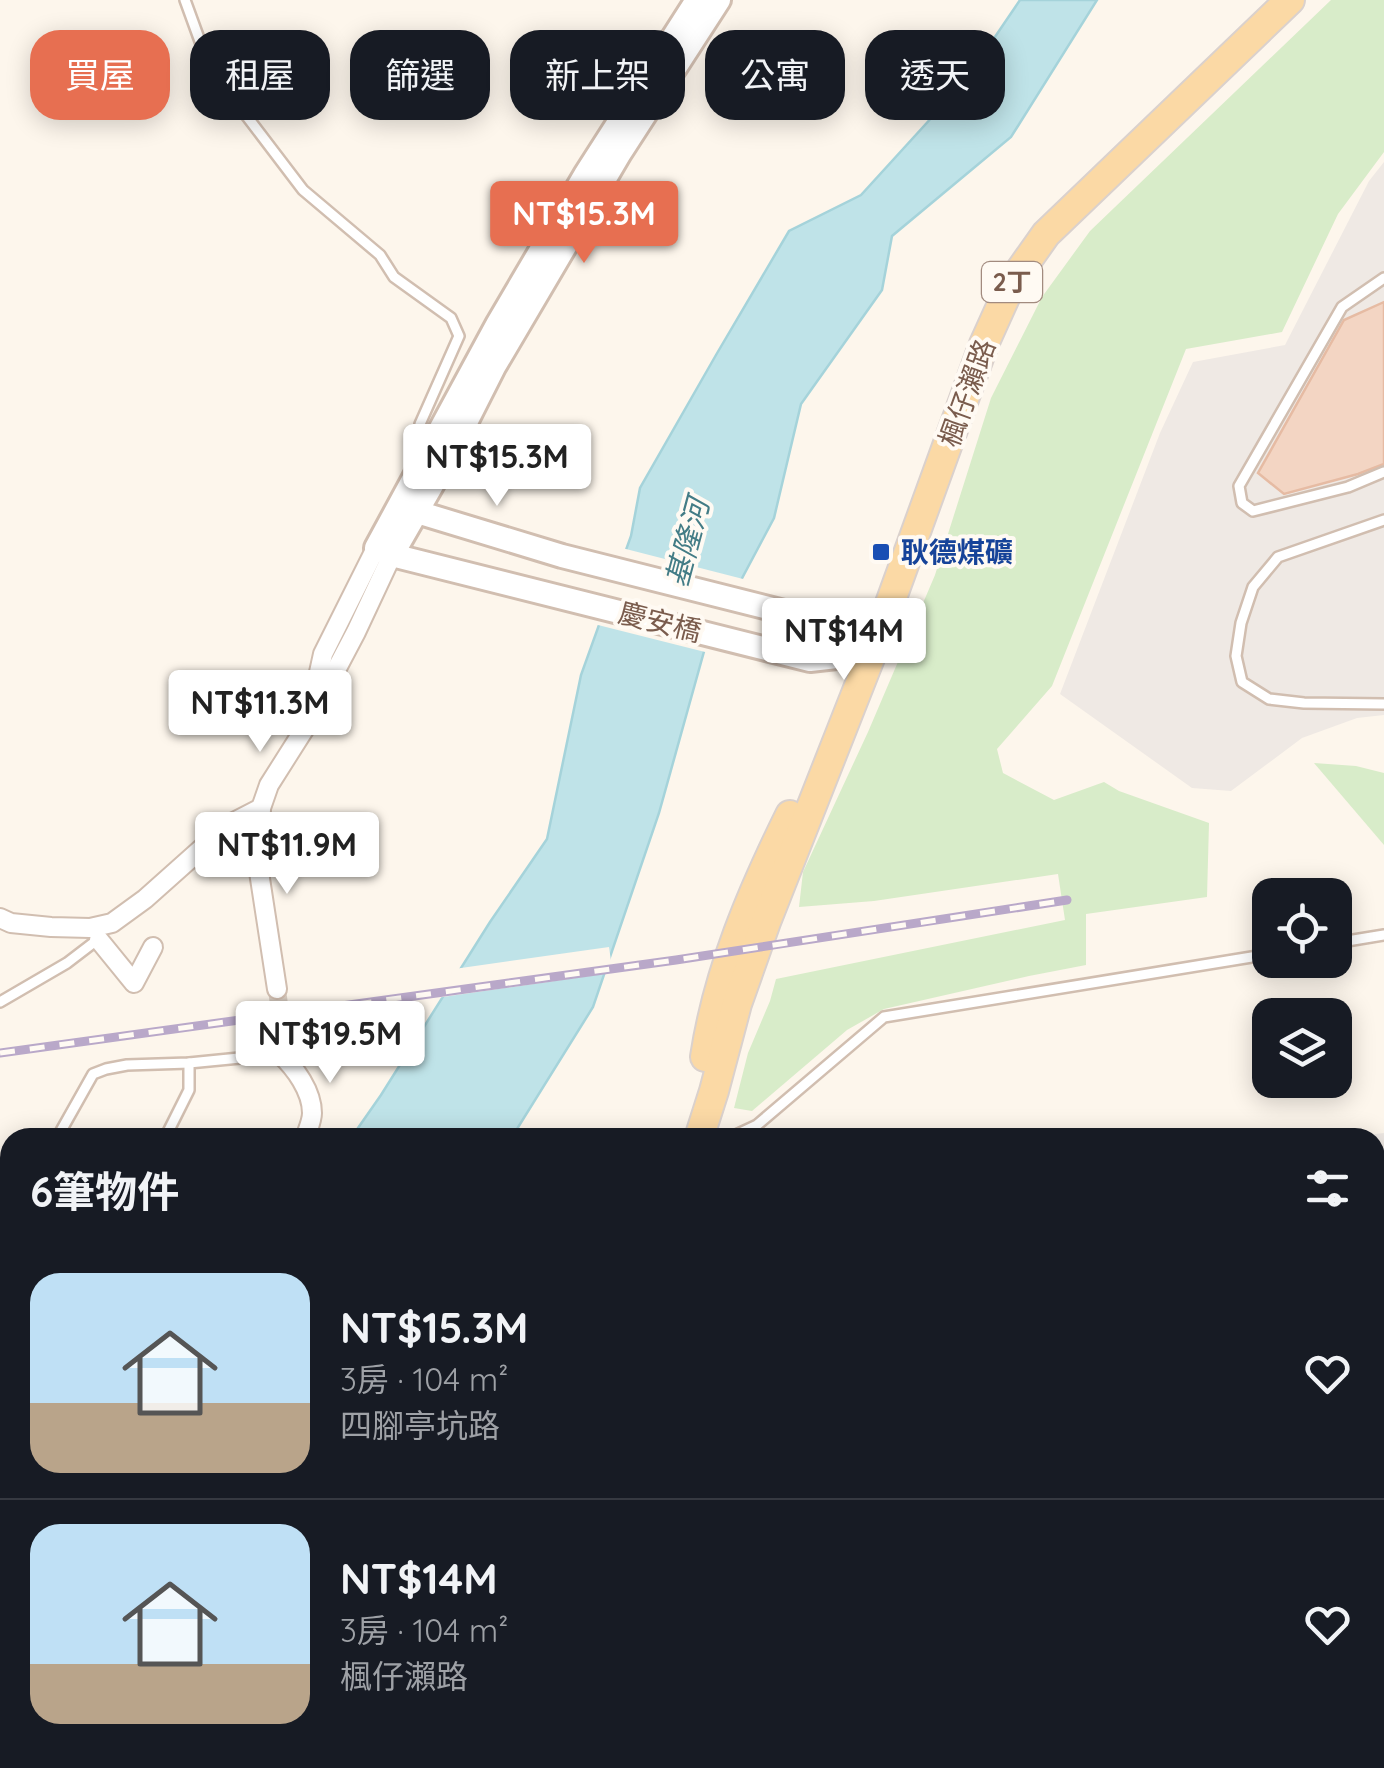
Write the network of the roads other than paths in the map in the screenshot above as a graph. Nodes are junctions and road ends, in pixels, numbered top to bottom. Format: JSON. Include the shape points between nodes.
{"nodes":[{"id":1,"x":184,"y":0,"type":"edge"},
{"id":2,"x":697,"y":0,"type":"edge"},
{"id":3,"x":719,"y":0,"type":"edge"},
{"id":4,"x":1290,"y":0,"type":"edge"},
{"id":5,"x":1384,"y":278,"type":"edge"},
{"id":6,"x":430,"y":445,"type":"junction"},
{"id":7,"x":1384,"y":472,"type":"edge"},
{"id":8,"x":407,"y":509,"type":"junction"},
{"id":9,"x":1384,"y":520,"type":"edge"},
{"id":10,"x":384,"y":551,"type":"junction"},
{"id":11,"x":872,"y":653,"type":"junction"},
{"id":12,"x":1384,"y":704,"type":"edge"},
{"id":13,"x":260,"y":808,"type":"junction"},
{"id":14,"x":0,"y":918,"type":"edge"},
{"id":15,"x":112,"y":923,"type":"junction"},
{"id":16,"x":1384,"y":936,"type":"edge"},
{"id":17,"x":99,"y":940,"type":"junction"},
{"id":18,"x":1352,"y":941,"type":"edge"},
{"id":19,"x":153,"y":947,"type":"dead end"},
{"id":20,"x":1252,"y":957,"type":"edge"},
{"id":21,"x":277,"y":989,"type":"tunnel mouth"},
{"id":22,"x":0,"y":1002,"type":"edge"},
{"id":23,"x":282,"y":1029,"type":"tunnel mouth"},
{"id":24,"x":280,"y":1054,"type":"junction"},
{"id":25,"x":189,"y":1063,"type":"junction"},
{"id":26,"x":63,"y":1128,"type":"edge"},
{"id":27,"x":169,"y":1128,"type":"edge"},
{"id":28,"x":309,"y":1128,"type":"edge"},
{"id":29,"x":700,"y":1128,"type":"edge"},
{"id":30,"x":749,"y":1128,"type":"edge"}],
"edges":[{"from":1,"to":6,"type":"lane","via":[[222,85],[302,190],[380,256],[394,277],[450,318],[459,336],[420,424]]},
{"from":2,"to":6,"type":"street","via":[[585,176]]},
{"from":3,"to":8,"type":"street","via":[[620,153],[451,452]]},
{"from":4,"to":11,"type":"main road","name":"楓仔瀨路","number":"2丁","via":[[1046,234],[1012,282]]},
{"from":5,"to":7,"type":"lane","via":[[1342,307],[1239,486],[1242,503],[1254,511]]},
{"from":6,"to":8,"type":"street"},
{"from":8,"to":10,"type":"street"},
{"from":8,"to":11,"type":"street","name":"慶安橋","via":[[820,622]]},
{"from":9,"to":12,"type":"lane","via":[[1278,557],[1254,587],[1236,656],[1242,682],[1268,700]]},
{"from":10,"to":11,"type":"street","name":"慶安橋","via":[[810,660]]},
{"from":10,"to":13,"type":"street","via":[[356,632]]},
{"from":11,"to":29,"type":"main road","name":"楓仔瀨路","number":"2丁","via":[[766,922]]},
{"from":13,"to":15,"type":"street","via":[[228,826]]},
{"from":13,"to":21,"type":"street","via":[[259,872]]},
{"from":14,"to":15,"type":"street","via":[[50,927]]},
{"from":15,"to":17,"type":"lane"},
{"from":16,"to":18,"type":"lane"},
{"from":17,"to":19,"type":"street","via":[[134,983]]},
{"from":17,"to":22,"type":"lane"},
{"from":20,"to":30,"type":"lane","via":[[884,1017]]},
{"from":23,"to":24,"type":"street"},
{"from":24,"to":25,"type":"lane"},
{"from":24,"to":28,"type":"street","via":[[311,1102]]},
{"from":25,"to":26,"type":"lane","via":[[127,1065],[94,1074]]},
{"from":25,"to":27,"type":"lane","via":[[190,1090]]}]}
